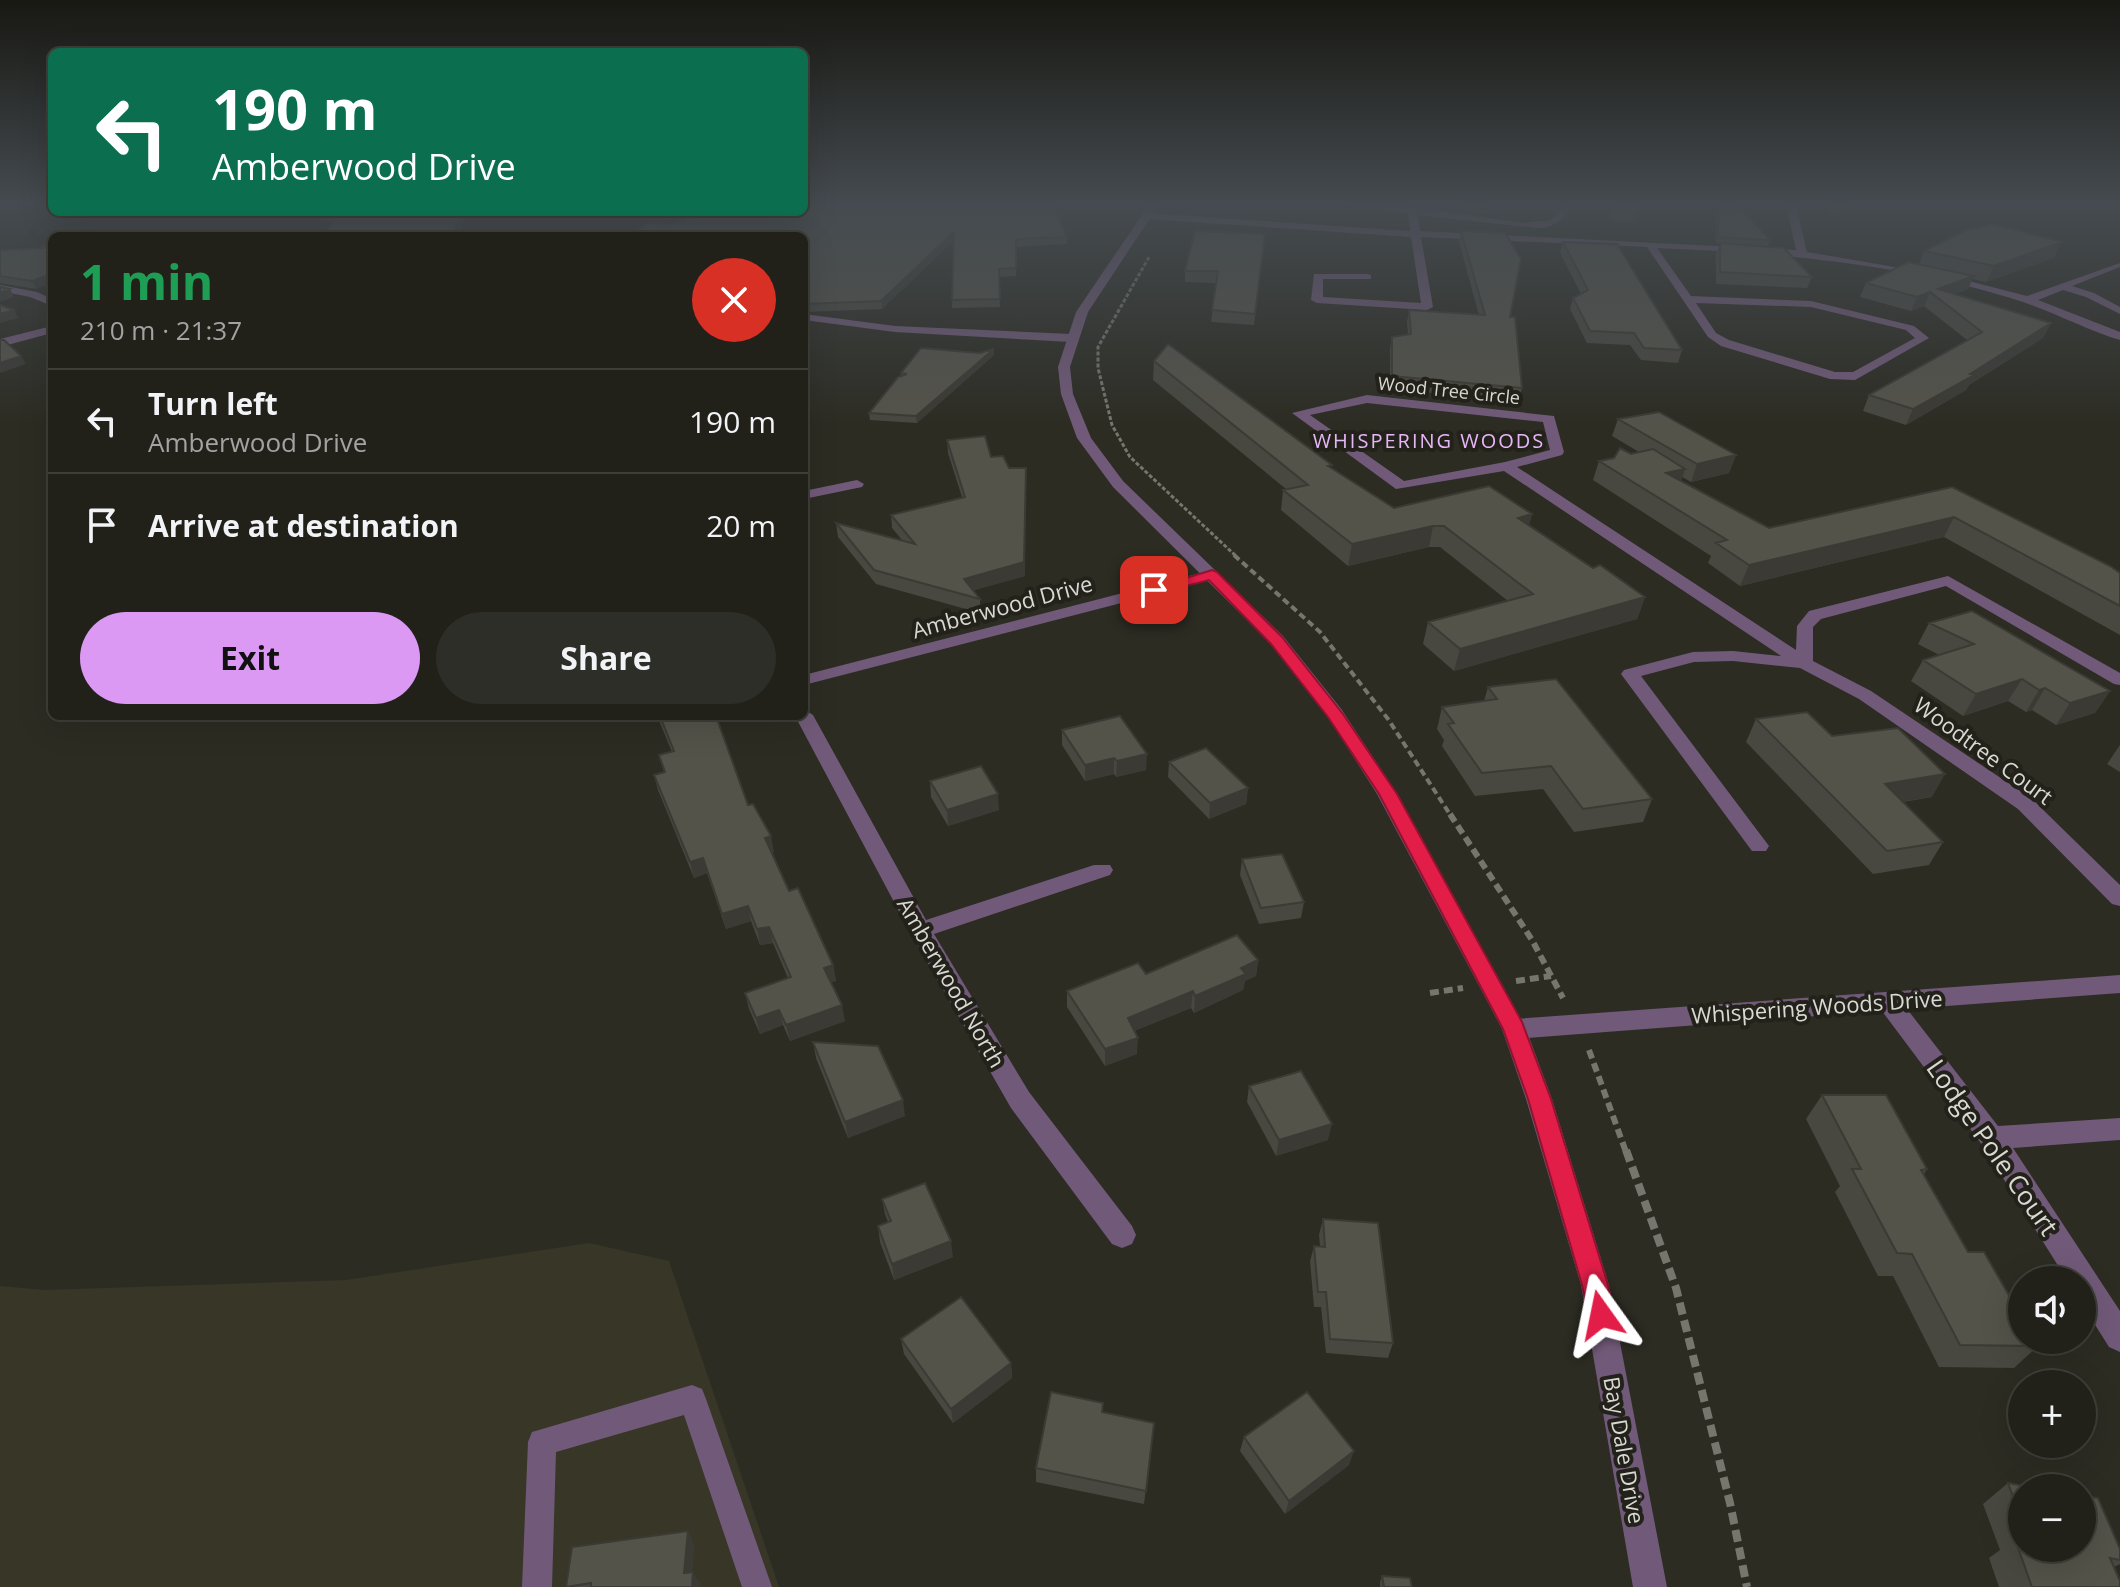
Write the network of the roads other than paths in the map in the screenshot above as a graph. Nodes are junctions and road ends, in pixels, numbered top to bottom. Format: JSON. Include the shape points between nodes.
{"nodes":[{"id":1,"x":1105,"y":277,"type":"edge"},
{"id":2,"x":1318,"y":277,"type":"edge"},
{"id":3,"x":1422,"y":277,"type":"edge"},
{"id":4,"x":1673,"y":277,"type":"edge"},
{"id":5,"x":1936,"y":277,"type":"edge"},
{"id":6,"x":2084,"y":277,"type":"edge"},
{"id":7,"x":2060,"y":286,"type":"junction"},
{"id":8,"x":0,"y":288,"type":"edge"},
{"id":9,"x":1688,"y":299,"type":"junction"},
{"id":10,"x":2028,"y":300,"type":"junction"},
{"id":11,"x":48,"y":301,"type":"edge"},
{"id":12,"x":2119,"y":311,"type":"edge"},
{"id":13,"x":808,"y":318,"type":"edge"},
{"id":14,"x":48,"y":330,"type":"edge"},
{"id":15,"x":2120,"y":336,"type":"edge"},
{"id":16,"x":1071,"y":338,"type":"junction"},
{"id":17,"x":0,"y":343,"type":"edge"},
{"id":18,"x":1506,"y":466,"type":"junction"},
{"id":19,"x":857,"y":484,"type":"dead end"},
{"id":20,"x":808,"y":494,"type":"edge"},
{"id":21,"x":1212,"y":575,"type":"junction"},
{"id":22,"x":1804,"y":663,"type":"junction"},
{"id":23,"x":808,"y":679,"type":"edge"},
{"id":24,"x":2120,"y":680,"type":"edge"},
{"id":25,"x":807,"y":720,"type":"edge"},
{"id":26,"x":1759,"y":846,"type":"dead end"},
{"id":27,"x":1102,"y":870,"type":"dead end"},
{"id":28,"x":2120,"y":898,"type":"edge"},
{"id":29,"x":920,"y":930,"type":"junction"},
{"id":30,"x":2120,"y":984,"type":"edge"},
{"id":31,"x":1887,"y":1000,"type":"junction"},
{"id":32,"x":1514,"y":1029,"type":"junction"},
{"id":33,"x":2120,"y":1129,"type":"edge"},
{"id":34,"x":1992,"y":1138,"type":"junction"},
{"id":35,"x":1122,"y":1235,"type":"dead end"},
{"id":36,"x":2120,"y":1337,"type":"edge"},
{"id":37,"x":537,"y":1587,"type":"edge"},
{"id":38,"x":757,"y":1587,"type":"edge"},
{"id":39,"x":1650,"y":1587,"type":"edge"}],
"edges":[{"from":1,"to":16,"type":"street","name":"Bay Dale Drive"},
{"from":2,"to":3,"type":"street","via":[[1317,300],[1427,307]]},
{"from":4,"to":9,"type":"street"},
{"from":5,"to":10,"type":"street"},
{"from":6,"to":7,"type":"street"},
{"from":7,"to":10,"type":"street"},
{"from":7,"to":12,"type":"street"},
{"from":8,"to":11,"type":"street"},
{"from":9,"to":9,"type":"street","via":[[1811,304],[1910,328],[1923,338],[1855,376],[1834,376],[1725,343],[1712,335]]},
{"from":10,"to":15,"type":"street"},
{"from":13,"to":16,"type":"street","via":[[882,328]]},
{"from":14,"to":17,"type":"street"},
{"from":16,"to":21,"type":"street","name":"Bay Dale Drive","via":[[1064,367],[1084,438],[1118,484]]},
{"from":18,"to":18,"type":"street","name":"Wood Tree Circle","via":[[1401,486],[1299,413],[1367,399],[1549,419],[1557,452]]},
{"from":18,"to":22,"type":"street"},
{"from":19,"to":20,"type":"street"},
{"from":21,"to":23,"type":"street","name":"Amberwood Drive"},
{"from":21,"to":32,"type":"street","name":"Bay Dale Drive","via":[[1277,640],[1335,714],[1387,794]]},
{"from":22,"to":24,"type":"street","via":[[1805,626],[1815,615],[1948,581]]},
{"from":22,"to":26,"type":"street","via":[[1693,657],[1630,674]]},
{"from":22,"to":28,"type":"street","name":"Woodtree Court","via":[[1865,695],[2025,804]]},
{"from":25,"to":29,"type":"street","name":"Amberwood North"},
{"from":27,"to":29,"type":"street"},
{"from":29,"to":35,"type":"street","name":"Amberwood North","via":[[1020,1100]]},
{"from":30,"to":31,"type":"street","name":"Whispering Woods Drive"},
{"from":31,"to":32,"type":"street","name":"Whispering Woods Drive"},
{"from":31,"to":34,"type":"street","name":"Lodge Pole Court"},
{"from":32,"to":39,"type":"street","name":"Bay Dale Drive","via":[[1595,1285]]},
{"from":33,"to":34,"type":"street"},
{"from":34,"to":36,"type":"street","name":"Lodge Pole Court"},
{"from":37,"to":38,"type":"lane","via":[[542,1442],[692,1399]]}]}
